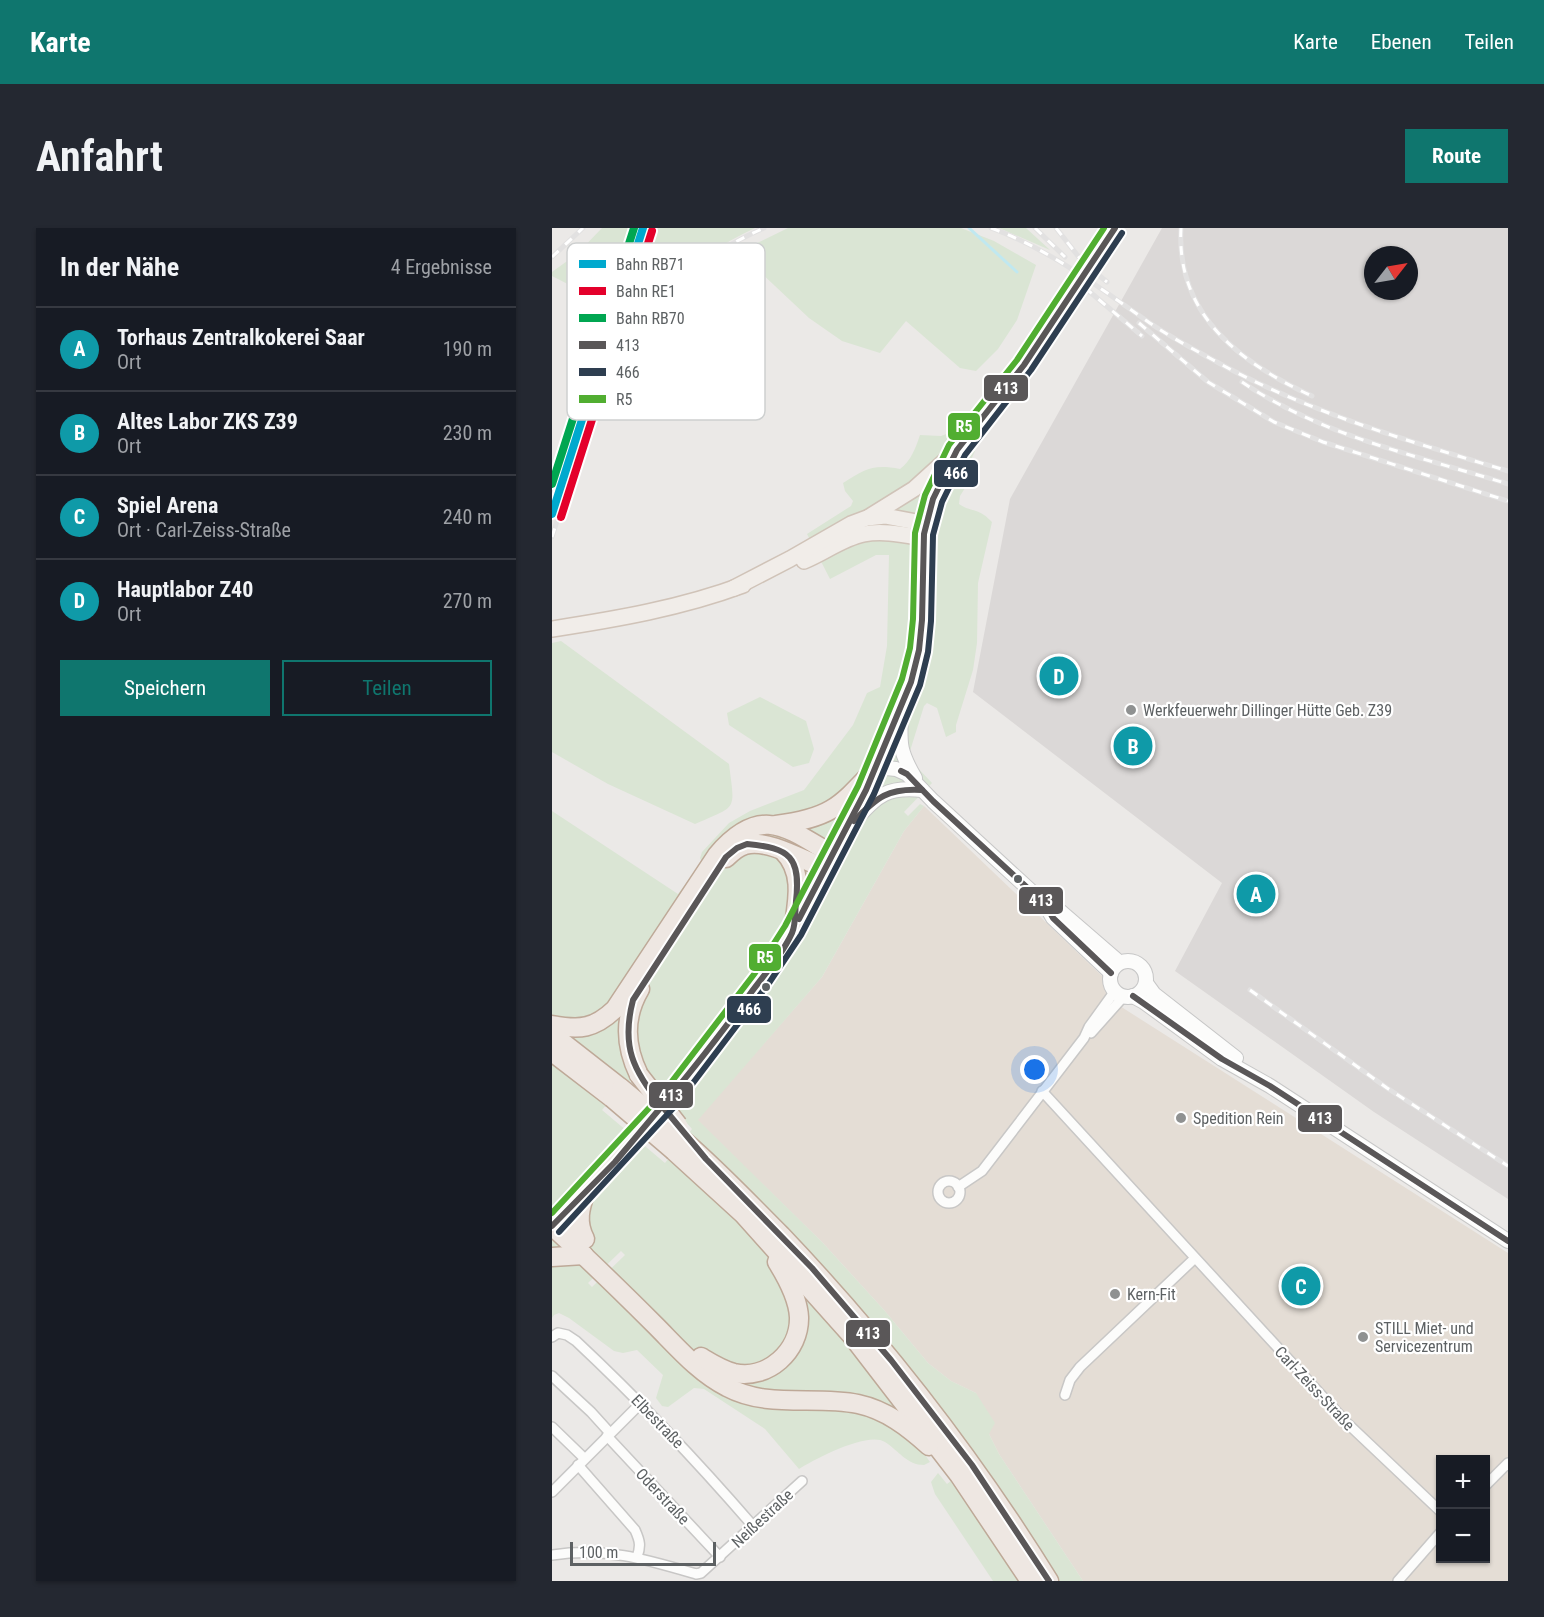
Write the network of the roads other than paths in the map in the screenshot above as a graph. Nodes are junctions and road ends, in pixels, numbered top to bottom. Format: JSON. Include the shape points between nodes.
{"nodes":[{"id":1,"x":1115,"y":228,"type":"edge"},
{"id":2,"x":957,"y":450,"type":"junction"},
{"id":3,"x":867,"y":518,"type":"junction"},
{"id":4,"x":925,"y":531,"type":"junction"},
{"id":5,"x":734,"y":588,"type":"junction"},
{"id":6,"x":552,"y":629,"type":"edge"},
{"id":7,"x":901,"y":710,"type":"junction"},
{"id":8,"x":877,"y":766,"type":"junction"},
{"id":9,"x":922,"y":790,"type":"junction"},
{"id":10,"x":775,"y":825,"type":"junction"},
{"id":11,"x":848,"y":827,"type":"junction"},
{"id":12,"x":783,"y":851,"type":"junction"},
{"id":13,"x":830,"y":862,"type":"junction"},
{"id":14,"x":793,"y":931,"type":"junction"},
{"id":15,"x":1115,"y":968,"type":"junction"},
{"id":16,"x":1146,"y":983,"type":"junction"},
{"id":17,"x":1124,"y":995,"type":"junction"},
{"id":18,"x":552,"y":1026,"type":"edge"},
{"id":19,"x":552,"y":1034,"type":"edge"},
{"id":20,"x":552,"y":1052,"type":"edge"},
{"id":21,"x":1270,"y":1086,"type":"junction"},
{"id":22,"x":1042,"y":1091,"type":"junction"},
{"id":23,"x":617,"y":1093,"type":"junction"},
{"id":24,"x":681,"y":1142,"type":"junction"},
{"id":25,"x":958,"y":1187,"type":"dead end"},
{"id":26,"x":586,"y":1191,"type":"junction"},
{"id":27,"x":743,"y":1214,"type":"junction"},
{"id":28,"x":555,"y":1223,"type":"edge"},
{"id":29,"x":1508,"y":1241,"type":"edge"},
{"id":30,"x":587,"y":1252,"type":"junction"},
{"id":31,"x":552,"y":1257,"type":"edge"},
{"id":32,"x":1195,"y":1258,"type":"junction"},
{"id":33,"x":552,"y":1337,"type":"edge"},
{"id":34,"x":552,"y":1376,"type":"edge"},
{"id":35,"x":1065,"y":1395,"type":"dead end"},
{"id":36,"x":641,"y":1403,"type":"junction"},
{"id":37,"x":552,"y":1427,"type":"edge"},
{"id":38,"x":608,"y":1434,"type":"junction"},
{"id":39,"x":938,"y":1441,"type":"junction"},
{"id":40,"x":581,"y":1462,"type":"junction"},
{"id":41,"x":1508,"y":1463,"type":"edge"},
{"id":42,"x":962,"y":1472,"type":"junction"},
{"id":43,"x":801,"y":1481,"type":"dead end"},
{"id":44,"x":1490,"y":1481,"type":"edge"},
{"id":45,"x":552,"y":1492,"type":"edge"},
{"id":46,"x":1438,"y":1509,"type":"edge"},
{"id":47,"x":753,"y":1526,"type":"junction"},
{"id":48,"x":1436,"y":1538,"type":"edge"},
{"id":49,"x":552,"y":1555,"type":"edge"},
{"id":50,"x":637,"y":1557,"type":"junction"},
{"id":51,"x":720,"y":1557,"type":"junction"},
{"id":52,"x":1030,"y":1581,"type":"edge"},
{"id":53,"x":1049,"y":1581,"type":"edge"},
{"id":54,"x":1398,"y":1581,"type":"edge"}],
"edges":[{"from":1,"to":2,"type":"street","bridge":true,"via":[[1024,365]]},
{"from":2,"to":3,"type":"main road","via":[[914,489]]},
{"from":2,"to":4,"type":"street","via":[[933,499]]},
{"from":3,"to":4,"type":"main road","via":[[885,516]]},
{"from":3,"to":5,"type":"main road"},
{"from":4,"to":5,"type":"main road","via":[[865,534],[847,539],[819,555]]},
{"from":4,"to":7,"type":"main road","via":[[919,650]]},
{"from":5,"to":6,"type":"main road","via":[[647,613]]},
{"from":7,"to":8,"type":"main road"},
{"from":7,"to":9,"type":"street","via":[[902,756]]},
{"from":8,"to":9,"type":"street","via":[[907,774]]},
{"from":8,"to":10,"type":"highway","via":[[837,807],[810,819]]},
{"from":8,"to":11,"type":"main road"},
{"from":9,"to":11,"type":"street","via":[[903,788],[885,793]]},
{"from":9,"to":15,"type":"street","via":[[1045,904],[1053,918]]},
{"from":10,"to":13,"type":"highway","via":[[794,832]]},
{"from":10,"to":18,"type":"highway","via":[[748,828],[721,849],[624,998],[605,1019],[579,1029]]},
{"from":11,"to":13,"type":"main road"},
{"from":12,"to":13,"type":"highway"},
{"from":12,"to":14,"type":"highway","via":[[798,876]]},
{"from":12,"to":24,"type":"highway","bridge":true,"via":[[747,844],[726,857],[633,1000],[627,1035],[632,1061]]},
{"from":13,"to":14,"type":"main road"},
{"from":14,"to":26,"type":"main road","via":[[670,1099]]},
{"from":15,"to":16,"type":"street","via":[[1131,960],[1141,965]]},
{"from":15,"to":17,"type":"street","via":[[1111,982]]},
{"from":16,"to":17,"type":"street","via":[[1142,992]]},
{"from":16,"to":21,"type":"street","via":[[1154,994]]},
{"from":17,"to":21,"type":"street","via":[[1144,1002],[1222,1059]]},
{"from":17,"to":22,"type":"street","via":[[1089,1027]]},
{"from":19,"to":23,"type":"highway"},
{"from":20,"to":23,"type":"highway"},
{"from":21,"to":29,"type":"street"},
{"from":22,"to":25,"type":"street","via":[[982,1171]]},
{"from":22,"to":32,"type":"street","name":"Carl-Zeiss-Straße"},
{"from":23,"to":24,"type":"highway","bridge":true},
{"from":24,"to":27,"type":"highway"},
{"from":24,"to":39,"type":"highway","via":[[706,1159],[819,1276],[891,1360]]},
{"from":26,"to":28,"type":"main road"},
{"from":26,"to":30,"type":"highway","via":[[579,1218]]},
{"from":27,"to":30,"type":"highway","via":[[785,1276],[799,1317],[797,1333],[785,1355],[776,1364],[749,1374],[726,1370],[698,1355]]},
{"from":27,"to":39,"type":"highway","via":[[852,1336]]},
{"from":28,"to":30,"type":"highway"},
{"from":30,"to":31,"type":"highway"},
{"from":30,"to":39,"type":"highway","via":[[692,1361],[727,1387],[769,1400],[859,1405],[880,1411]]},
{"from":32,"to":35,"type":"street","via":[[1080,1367]]},
{"from":32,"to":46,"type":"street","name":"Carl-Zeiss-Straße","via":[[1347,1423]]},
{"from":33,"to":36,"type":"street","name":"Elbestraße","via":[[558,1333],[576,1341]]},
{"from":34,"to":38,"type":"street","name":"Oderstraße","via":[[591,1412]]},
{"from":36,"to":38,"type":"street"},
{"from":36,"to":47,"type":"street","name":"Elbestraße"},
{"from":37,"to":40,"type":"street"},
{"from":38,"to":40,"type":"street"},
{"from":38,"to":51,"type":"street","name":"Oderstraße"},
{"from":39,"to":42,"type":"highway"},
{"from":40,"to":45,"type":"street"},
{"from":40,"to":50,"type":"street","via":[[635,1530],[640,1540]]},
{"from":41,"to":44,"type":"street"},
{"from":42,"to":52,"type":"highway"},
{"from":42,"to":53,"type":"highway"},
{"from":43,"to":47,"type":"street","name":"Neißestraße"},
{"from":47,"to":51,"type":"street","name":"Neißestraße"},
{"from":48,"to":54,"type":"street"},
{"from":49,"to":50,"type":"street","name":"Neißestraße","via":[[590,1551]]},
{"from":50,"to":51,"type":"street","name":"Neißestraße","via":[[696,1574]]}]}
